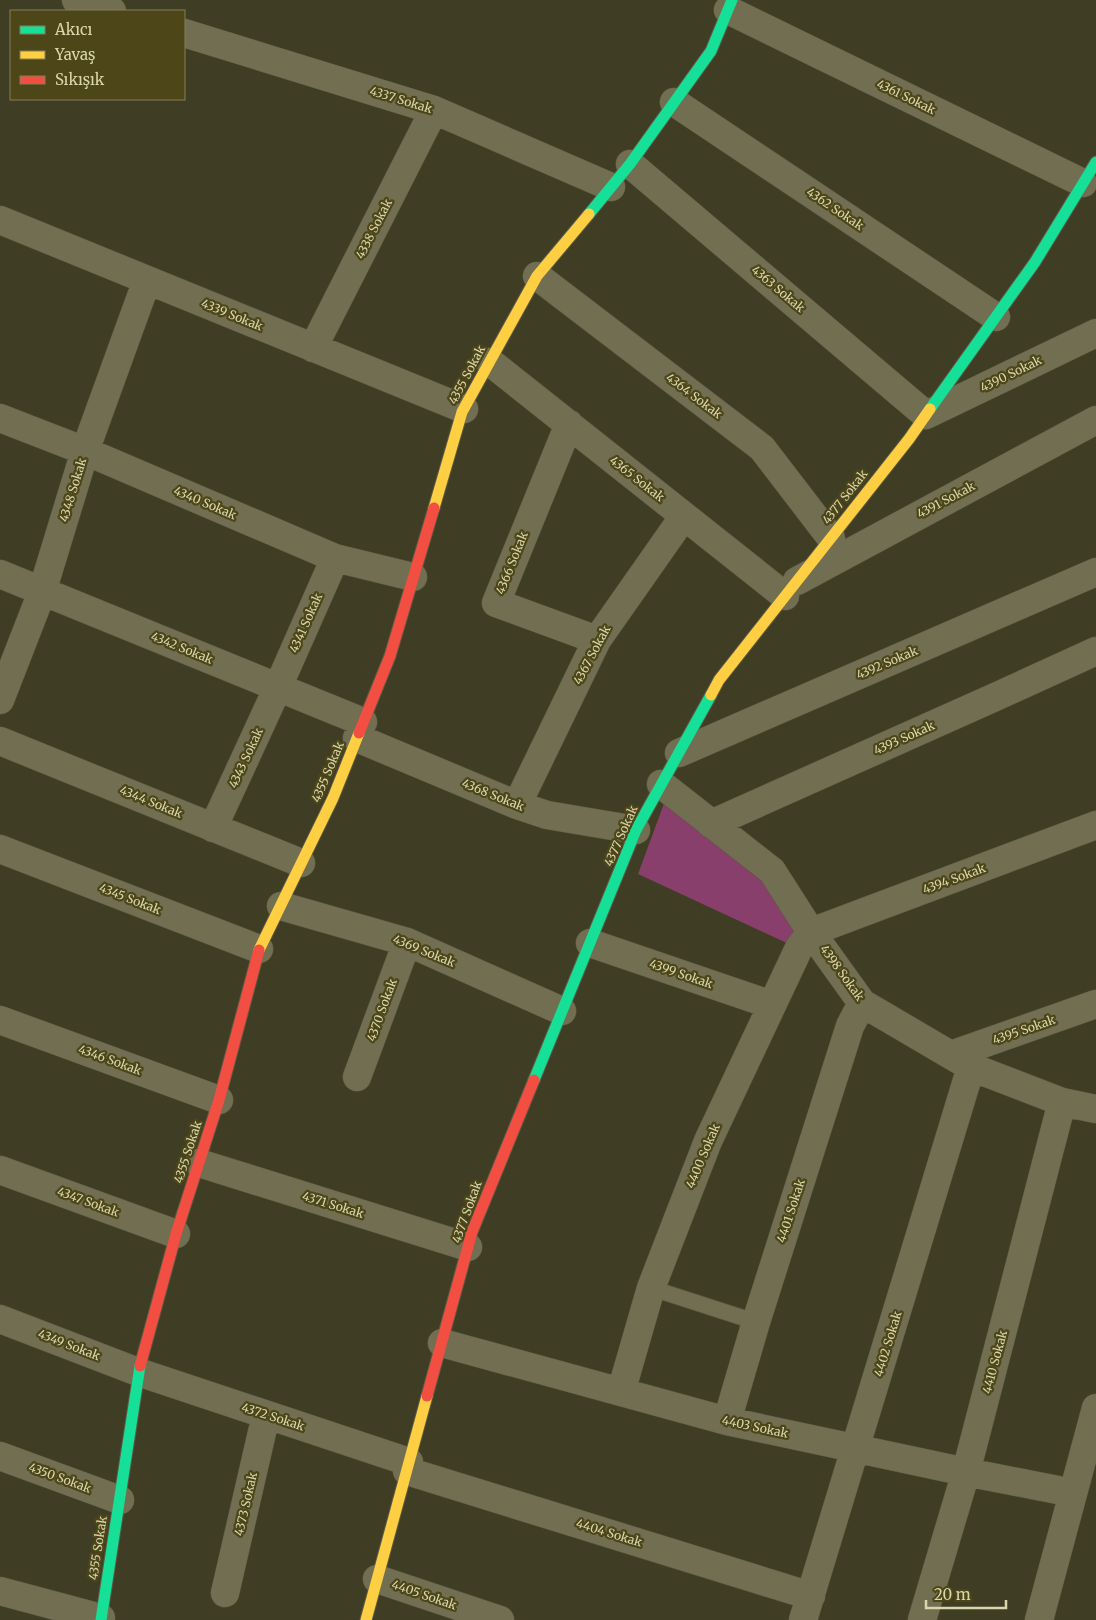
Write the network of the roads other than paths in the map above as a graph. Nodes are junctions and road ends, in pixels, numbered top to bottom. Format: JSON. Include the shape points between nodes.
{"nodes":[{"id":1,"x":76,"y":0,"type":"edge"},
{"id":2,"x":730,"y":5,"type":"edge"},
{"id":3,"x":109,"y":10,"type":"edge"},
{"id":4,"x":185,"y":33,"type":"edge"},
{"id":5,"x":674,"y":102,"type":"junction"},
{"id":6,"x":434,"y":110,"type":"junction"},
{"id":7,"x":630,"y":164,"type":"junction"},
{"id":8,"x":1090,"y":172,"type":"edge"},
{"id":9,"x":611,"y":187,"type":"junction"},
{"id":10,"x":0,"y":220,"type":"edge"},
{"id":11,"x":536,"y":276,"type":"junction"},
{"id":12,"x":147,"y":280,"type":"junction"},
{"id":13,"x":996,"y":317,"type":"junction"},
{"id":14,"x":1096,"y":333,"type":"edge"},
{"id":15,"x":313,"y":348,"type":"junction"},
{"id":16,"x":490,"y":362,"type":"junction"},
{"id":17,"x":464,"y":409,"type":"junction"},
{"id":18,"x":926,"y":415,"type":"junction"},
{"id":19,"x":0,"y":418,"type":"edge"},
{"id":20,"x":1096,"y":420,"type":"edge"},
{"id":21,"x":569,"y":424,"type":"junction"},
{"id":22,"x":85,"y":452,"type":"junction"},
{"id":23,"x":684,"y":516,"type":"junction"},
{"id":24,"x":831,"y":538,"type":"junction"},
{"id":25,"x":335,"y":558,"type":"junction"},
{"id":26,"x":1096,"y":572,"type":"edge"},
{"id":27,"x":0,"y":574,"type":"edge"},
{"id":28,"x":413,"y":577,"type":"junction"},
{"id":29,"x":791,"y":588,"type":"junction"},
{"id":30,"x":42,"y":592,"type":"junction"},
{"id":31,"x":597,"y":640,"type":"junction"},
{"id":32,"x":1096,"y":650,"type":"edge"},
{"id":33,"x":278,"y":687,"type":"junction"},
{"id":34,"x":0,"y":700,"type":"edge"},
{"id":35,"x":360,"y":730,"type":"junction"},
{"id":36,"x":0,"y":742,"type":"edge"},
{"id":37,"x":679,"y":753,"type":"junction"},
{"id":38,"x":661,"y":784,"type":"junction"},
{"id":39,"x":517,"y":806,"type":"junction"},
{"id":40,"x":711,"y":824,"type":"junction"},
{"id":41,"x":1096,"y":825,"type":"edge"},
{"id":42,"x":213,"y":828,"type":"junction"},
{"id":43,"x":636,"y":830,"type":"junction"},
{"id":44,"x":0,"y":848,"type":"edge"},
{"id":45,"x":301,"y":863,"type":"junction"},
{"id":46,"x":280,"y":906,"type":"junction"},
{"id":47,"x":811,"y":932,"type":"junction"},
{"id":48,"x":406,"y":942,"type":"junction"},
{"id":49,"x":590,"y":944,"type":"junction"},
{"id":50,"x":259,"y":949,"type":"junction"},
{"id":51,"x":862,"y":1004,"type":"junction"},
{"id":52,"x":1096,"y":1004,"type":"edge"},
{"id":53,"x":772,"y":1005,"type":"junction"},
{"id":54,"x":562,"y":1011,"type":"junction"},
{"id":55,"x":0,"y":1020,"type":"edge"},
{"id":56,"x":961,"y":1061,"type":"junction"},
{"id":57,"x":357,"y":1077,"type":"dead end"},
{"id":58,"x":219,"y":1100,"type":"junction"},
{"id":59,"x":1062,"y":1102,"type":"junction"},
{"id":60,"x":1096,"y":1109,"type":"edge"},
{"id":61,"x":199,"y":1163,"type":"junction"},
{"id":62,"x":0,"y":1170,"type":"edge"},
{"id":63,"x":176,"y":1234,"type":"junction"},
{"id":64,"x":468,"y":1247,"type":"junction"},
{"id":65,"x":650,"y":1288,"type":"junction"},
{"id":66,"x":0,"y":1319,"type":"edge"},
{"id":67,"x":756,"y":1322,"type":"junction"},
{"id":68,"x":442,"y":1343,"type":"junction"},
{"id":69,"x":138,"y":1372,"type":"junction"},
{"id":70,"x":620,"y":1392,"type":"junction"},
{"id":71,"x":1096,"y":1408,"type":"edge"},
{"id":72,"x":266,"y":1415,"type":"junction"},
{"id":73,"x":727,"y":1421,"type":"junction"},
{"id":74,"x":856,"y":1448,"type":"junction"},
{"id":75,"x":0,"y":1456,"type":"edge"},
{"id":76,"x":408,"y":1466,"type":"junction"},
{"id":77,"x":966,"y":1472,"type":"junction"},
{"id":78,"x":1073,"y":1492,"type":"junction"},
{"id":79,"x":120,"y":1500,"type":"junction"},
{"id":80,"x":377,"y":1579,"type":"junction"},
{"id":81,"x":0,"y":1592,"type":"edge"},
{"id":82,"x":225,"y":1593,"type":"dead end"},
{"id":83,"x":807,"y":1608,"type":"edge"},
{"id":84,"x":101,"y":1619,"type":"edge"},
{"id":85,"x":366,"y":1620,"type":"edge"},
{"id":86,"x":500,"y":1620,"type":"edge"},
{"id":87,"x":922,"y":1620,"type":"edge"},
{"id":88,"x":1040,"y":1620,"type":"edge"}],
"edges":[{"from":1,"to":3,"type":"street"},
{"from":2,"to":5,"type":"street","name":"4355 Sokak","via":[[711,51]]},
{"from":2,"to":8,"type":"street","name":"4361 Sokak"},
{"from":4,"to":6,"type":"street","name":"4337 Sokak"},
{"from":5,"to":7,"type":"street","name":"4355 Sokak"},
{"from":5,"to":13,"type":"street","name":"4362 Sokak"},
{"from":6,"to":9,"type":"street","name":"4337 Sokak"},
{"from":6,"to":15,"type":"street","name":"4338 Sokak"},
{"from":7,"to":9,"type":"street","name":"4355 Sokak"},
{"from":7,"to":18,"type":"street","name":"4363 Sokak"},
{"from":8,"to":13,"type":"street","name":"4377 Sokak","via":[[1035,262]]},
{"from":9,"to":11,"type":"street","name":"4355 Sokak"},
{"from":10,"to":12,"type":"street","name":"4339 Sokak"},
{"from":11,"to":16,"type":"street","name":"4355 Sokak"},
{"from":11,"to":24,"type":"street","name":"4364 Sokak","via":[[762,448]]},
{"from":12,"to":15,"type":"street","name":"4339 Sokak"},
{"from":12,"to":22,"type":"street","name":"4348 Sokak"},
{"from":13,"to":18,"type":"street","name":"4377 Sokak"},
{"from":14,"to":18,"type":"street","name":"4390 Sokak"},
{"from":15,"to":17,"type":"street","name":"4339 Sokak"},
{"from":16,"to":17,"type":"street","name":"4355 Sokak"},
{"from":16,"to":21,"type":"street","name":"4365 Sokak"},
{"from":17,"to":28,"type":"street","name":"4355 Sokak"},
{"from":18,"to":24,"type":"street","name":"4377 Sokak"},
{"from":19,"to":22,"type":"street","name":"4340 Sokak"},
{"from":20,"to":29,"type":"street","name":"4391 Sokak"},
{"from":21,"to":23,"type":"street","name":"4365 Sokak"},
{"from":21,"to":31,"type":"street","name":"4366 Sokak","via":[[496,603]]},
{"from":22,"to":25,"type":"street","name":"4340 Sokak"},
{"from":22,"to":30,"type":"street","name":"4348 Sokak"},
{"from":23,"to":29,"type":"street","name":"4365 Sokak"},
{"from":23,"to":31,"type":"street","name":"4367 Sokak"},
{"from":24,"to":29,"type":"street","name":"4377 Sokak"},
{"from":25,"to":28,"type":"street","name":"4340 Sokak"},
{"from":25,"to":33,"type":"street","name":"4341 Sokak"},
{"from":26,"to":37,"type":"street","name":"4392 Sokak"},
{"from":27,"to":30,"type":"street","name":"4342 Sokak"},
{"from":28,"to":35,"type":"street","name":"4355 Sokak","via":[[390,656]]},
{"from":29,"to":37,"type":"street","name":"4377 Sokak","via":[[719,680]]},
{"from":30,"to":33,"type":"street","name":"4342 Sokak"},
{"from":30,"to":34,"type":"street","name":"4348 Sokak"},
{"from":31,"to":39,"type":"street","name":"4367 Sokak"},
{"from":32,"to":40,"type":"street","name":"4393 Sokak"},
{"from":33,"to":35,"type":"street","name":"4342 Sokak"},
{"from":33,"to":42,"type":"street","name":"4343 Sokak"},
{"from":35,"to":39,"type":"street","name":"4368 Sokak"},
{"from":35,"to":45,"type":"street","name":"4355 Sokak","via":[[333,798]]},
{"from":36,"to":42,"type":"street","name":"4344 Sokak"},
{"from":37,"to":38,"type":"street","name":"4377 Sokak"},
{"from":38,"to":40,"type":"street","name":"4398 Sokak"},
{"from":38,"to":43,"type":"street","name":"4377 Sokak"},
{"from":39,"to":43,"type":"street","name":"4368 Sokak","via":[[548,815]]},
{"from":40,"to":47,"type":"street","name":"4398 Sokak","via":[[772,871]]},
{"from":41,"to":47,"type":"street","name":"4394 Sokak"},
{"from":42,"to":45,"type":"street","name":"4344 Sokak"},
{"from":43,"to":49,"type":"street","name":"4377 Sokak"},
{"from":44,"to":50,"type":"street","name":"4345 Sokak"},
{"from":45,"to":46,"type":"street","name":"4355 Sokak"},
{"from":46,"to":48,"type":"street","name":"4369 Sokak"},
{"from":46,"to":50,"type":"street","name":"4355 Sokak"},
{"from":47,"to":51,"type":"street","name":"4398 Sokak"},
{"from":47,"to":53,"type":"street","name":"4400 Sokak","via":[[799,948]]},
{"from":48,"to":54,"type":"street","name":"4369 Sokak"},
{"from":48,"to":57,"type":"street","name":"4370 Sokak"},
{"from":49,"to":53,"type":"street","name":"4399 Sokak"},
{"from":49,"to":54,"type":"street","name":"4377 Sokak"},
{"from":50,"to":58,"type":"street","name":"4355 Sokak"},
{"from":51,"to":56,"type":"street","name":"4398 Sokak"},
{"from":51,"to":67,"type":"street","name":"4401 Sokak","via":[[850,1026]]},
{"from":52,"to":56,"type":"street","name":"4395 Sokak"},
{"from":53,"to":65,"type":"street","name":"4400 Sokak","via":[[708,1141]]},
{"from":54,"to":64,"type":"street","name":"4377 Sokak"},
{"from":55,"to":58,"type":"street","name":"4346 Sokak"},
{"from":56,"to":59,"type":"street","name":"4398 Sokak"},
{"from":56,"to":74,"type":"street","name":"4402 Sokak"},
{"from":58,"to":61,"type":"street","name":"4355 Sokak"},
{"from":59,"to":60,"type":"street","name":"4398 Sokak"},
{"from":59,"to":77,"type":"street","name":"4410 Sokak"},
{"from":61,"to":63,"type":"street","name":"4355 Sokak"},
{"from":61,"to":64,"type":"street","name":"4371 Sokak"},
{"from":62,"to":63,"type":"street","name":"4347 Sokak"},
{"from":63,"to":69,"type":"street","name":"4355 Sokak"},
{"from":64,"to":68,"type":"street","name":"4377 Sokak"},
{"from":65,"to":67,"type":"lane"},
{"from":65,"to":70,"type":"street","name":"4400 Sokak"},
{"from":66,"to":69,"type":"street","name":"4349 Sokak"},
{"from":67,"to":73,"type":"street","name":"4401 Sokak"},
{"from":68,"to":70,"type":"street","name":"4403 Sokak"},
{"from":68,"to":76,"type":"street","name":"4377 Sokak"},
{"from":69,"to":72,"type":"street","name":"4372 Sokak"},
{"from":69,"to":79,"type":"street","name":"4355 Sokak"},
{"from":70,"to":73,"type":"street","name":"4403 Sokak"},
{"from":71,"to":78,"type":"street"},
{"from":72,"to":76,"type":"street","name":"4372 Sokak"},
{"from":72,"to":82,"type":"street","name":"4373 Sokak"},
{"from":73,"to":74,"type":"street","name":"4403 Sokak"},
{"from":74,"to":77,"type":"street","name":"4403 Sokak"},
{"from":74,"to":83,"type":"street","name":"4402 Sokak"},
{"from":75,"to":79,"type":"street","name":"4350 Sokak"},
{"from":76,"to":80,"type":"street","name":"4377 Sokak"},
{"from":76,"to":83,"type":"street","name":"4404 Sokak"},
{"from":77,"to":78,"type":"street","name":"4403 Sokak"},
{"from":77,"to":87,"type":"street","name":"4410 Sokak"},
{"from":78,"to":88,"type":"street"},
{"from":79,"to":84,"type":"street","name":"4355 Sokak"},
{"from":80,"to":85,"type":"street","name":"4377 Sokak"},
{"from":80,"to":86,"type":"street","name":"4405 Sokak"},
{"from":81,"to":84,"type":"street"}]}
